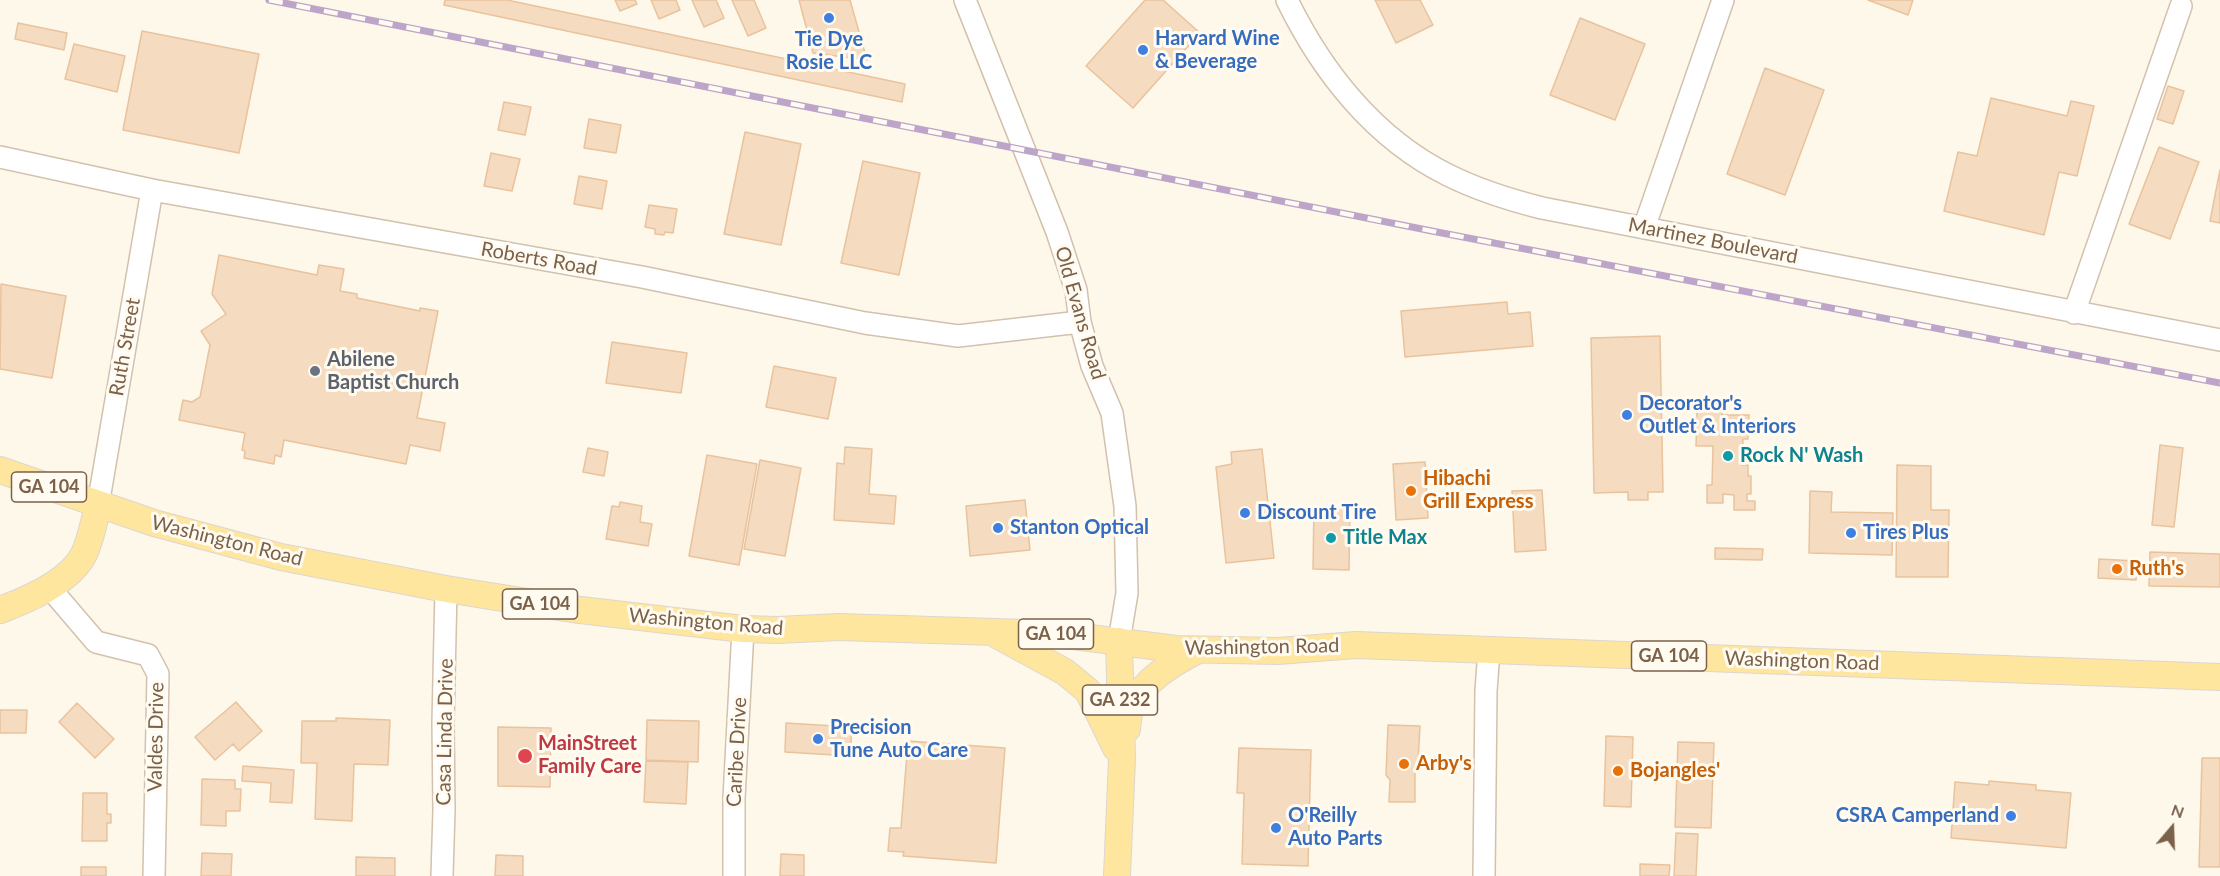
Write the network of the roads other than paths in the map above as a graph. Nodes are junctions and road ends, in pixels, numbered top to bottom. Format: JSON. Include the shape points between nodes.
{"nodes":[{"id":1,"x":965,"y":0,"type":"edge"},
{"id":2,"x":1287,"y":0,"type":"edge"},
{"id":3,"x":1723,"y":0,"type":"edge"},
{"id":4,"x":2181,"y":6,"type":"dead end"},
{"id":5,"x":0,"y":157,"type":"edge"},
{"id":6,"x":152,"y":190,"type":"junction"},
{"id":7,"x":1644,"y":228,"type":"junction"},
{"id":8,"x":2074,"y":313,"type":"junction"},
{"id":9,"x":1080,"y":322,"type":"junction"},
{"id":10,"x":2220,"y":340,"type":"edge"},
{"id":11,"x":0,"y":470,"type":"edge"},
{"id":12,"x":98,"y":505,"type":"junction"},
{"id":13,"x":49,"y":587,"type":"junction"},
{"id":14,"x":446,"y":589,"type":"junction"},
{"id":15,"x":0,"y":610,"type":"edge"},
{"id":16,"x":743,"y":629,"type":"junction"},
{"id":17,"x":992,"y":632,"type":"junction"},
{"id":18,"x":1119,"y":641,"type":"junction"},
{"id":19,"x":1199,"y":650,"type":"junction"},
{"id":20,"x":1489,"y":650,"type":"junction"},
{"id":21,"x":2220,"y":677,"type":"edge"},
{"id":22,"x":1122,"y":759,"type":"junction"},
{"id":23,"x":154,"y":876,"type":"edge"},
{"id":24,"x":442,"y":876,"type":"edge"},
{"id":25,"x":734,"y":876,"type":"edge"},
{"id":26,"x":1117,"y":876,"type":"edge"},
{"id":27,"x":1484,"y":876,"type":"edge"}],
"edges":[{"from":1,"to":9,"type":"street","name":"Old Evans Road","via":[[1057,232],[1076,290]]},
{"from":2,"to":7,"type":"street","name":"Martinez Boulevard","via":[[1344,91],[1398,143],[1445,173],[1506,199]]},
{"from":3,"to":7,"type":"street"},
{"from":4,"to":8,"type":"street"},
{"from":5,"to":6,"type":"street","name":"Roberts Road"},
{"from":6,"to":9,"type":"street","name":"Roberts Road","via":[[642,277],[865,323],[958,336]]},
{"from":6,"to":12,"type":"street","name":"Ruth Street"},
{"from":7,"to":8,"type":"street","name":"Martinez Boulevard"},
{"from":8,"to":10,"type":"street","name":"Martinez Boulevard"},
{"from":9,"to":18,"type":"street","name":"Old Evans Road","via":[[1092,366],[1112,413],[1119,453],[1127,593]]},
{"from":11,"to":12,"type":"main road","name":"Washington Road","number":"GA 104"},
{"from":12,"to":13,"type":"main road","via":[[82,556]]},
{"from":12,"to":14,"type":"main road","name":"Washington Road","number":"GA 104","via":[[281,556]]},
{"from":13,"to":15,"type":"main road"},
{"from":13,"to":23,"type":"street","name":"Valdes Drive","via":[[96,642],[148,655],[158,674]]},
{"from":14,"to":16,"type":"main road","name":"Washington Road","number":"GA 104"},
{"from":14,"to":24,"type":"street","name":"Casa Linda Drive"},
{"from":16,"to":17,"type":"main road","name":"Washington Road","number":"GA 104","via":[[839,627]]},
{"from":16,"to":25,"type":"street","name":"Caribe Drive"},
{"from":17,"to":18,"type":"main road","name":"Washington Road","number":"GA 104"},
{"from":17,"to":22,"type":"main road","via":[[1065,672],[1088,691]]},
{"from":18,"to":19,"type":"main road","name":"Washington Road","number":"GA 104"},
{"from":18,"to":22,"type":"main road","number":"GA 232"},
{"from":19,"to":20,"type":"main road","name":"Washington Road","number":"GA 104","via":[[1278,651],[1356,645]]},
{"from":19,"to":22,"type":"main road","via":[[1168,665],[1131,706]]},
{"from":20,"to":21,"type":"main road","name":"Washington Road","number":"GA 104"},
{"from":20,"to":27,"type":"street"},
{"from":22,"to":26,"type":"main road","number":"GA 232"}]}
